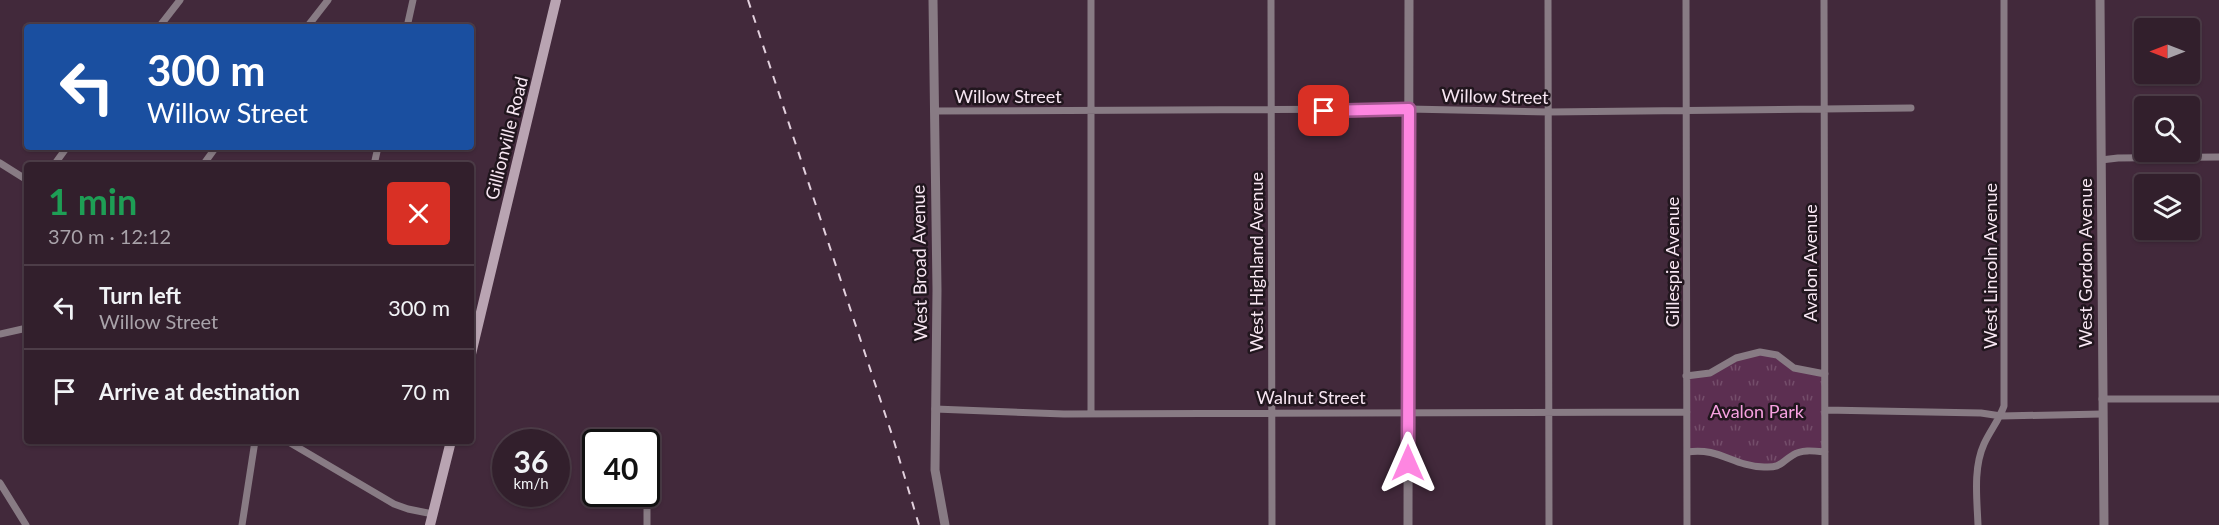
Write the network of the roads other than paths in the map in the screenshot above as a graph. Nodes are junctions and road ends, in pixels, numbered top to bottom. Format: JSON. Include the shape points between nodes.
{"nodes":[{"id":1,"x":180,"y":0,"type":"edge"},
{"id":2,"x":328,"y":0,"type":"edge"},
{"id":3,"x":413,"y":0,"type":"edge"},
{"id":4,"x":556,"y":0,"type":"edge"},
{"id":5,"x":933,"y":0,"type":"edge"},
{"id":6,"x":1091,"y":0,"type":"edge"},
{"id":7,"x":1271,"y":0,"type":"edge"},
{"id":8,"x":1409,"y":0,"type":"edge"},
{"id":9,"x":1548,"y":0,"type":"edge"},
{"id":10,"x":1686,"y":0,"type":"edge"},
{"id":11,"x":1824,"y":0,"type":"edge"},
{"id":12,"x":2004,"y":0,"type":"edge"},
{"id":13,"x":2100,"y":0,"type":"edge"},
{"id":14,"x":161,"y":24,"type":"edge"},
{"id":15,"x":309,"y":24,"type":"edge"},
{"id":16,"x":408,"y":24,"type":"edge"},
{"id":17,"x":1911,"y":108,"type":"dead end"},
{"id":18,"x":1409,"y":109,"type":"junction"},
{"id":19,"x":1686,"y":109,"type":"junction"},
{"id":20,"x":1824,"y":109,"type":"junction"},
{"id":21,"x":1271,"y":110,"type":"junction"},
{"id":22,"x":934,"y":111,"type":"junction"},
{"id":23,"x":1092,"y":111,"type":"junction"},
{"id":24,"x":1548,"y":112,"type":"junction"},
{"id":25,"x":2219,"y":157,"type":"edge"},
{"id":26,"x":2101,"y":160,"type":"junction"},
{"id":27,"x":0,"y":163,"type":"edge"},
{"id":28,"x":24,"y":178,"type":"edge"},
{"id":29,"x":24,"y":329,"type":"edge"},
{"id":30,"x":0,"y":334,"type":"edge"},
{"id":31,"x":474,"y":342,"type":"edge"},
{"id":32,"x":1825,"y":374,"type":"junction"},
{"id":33,"x":1686,"y":376,"type":"junction"},
{"id":34,"x":2102,"y":399,"type":"junction"},
{"id":35,"x":2219,"y":399,"type":"edge"},
{"id":36,"x":935,"y":409,"type":"junction"},
{"id":37,"x":1825,"y":410,"type":"junction"},
{"id":38,"x":1272,"y":412,"type":"junction"},
{"id":39,"x":1408,"y":412,"type":"junction"},
{"id":40,"x":1548,"y":412,"type":"junction"},
{"id":41,"x":1687,"y":412,"type":"junction"},
{"id":42,"x":1091,"y":413,"type":"junction"},
{"id":43,"x":2102,"y":414,"type":"junction"},
{"id":44,"x":2001,"y":416,"type":"junction"},
{"id":45,"x":255,"y":444,"type":"edge"},
{"id":46,"x":292,"y":444,"type":"edge"},
{"id":47,"x":450,"y":444,"type":"edge"},
{"id":48,"x":1687,"y":452,"type":"junction"},
{"id":49,"x":1825,"y":452,"type":"junction"},
{"id":50,"x":0,"y":483,"type":"edge"},
{"id":51,"x":647,"y":507,"type":"edge"},
{"id":52,"x":433,"y":514,"type":"junction"},
{"id":53,"x":26,"y":525,"type":"edge"},
{"id":54,"x":242,"y":525,"type":"edge"},
{"id":55,"x":430,"y":525,"type":"edge"},
{"id":56,"x":647,"y":525,"type":"edge"},
{"id":57,"x":945,"y":525,"type":"edge"},
{"id":58,"x":1272,"y":525,"type":"edge"},
{"id":59,"x":1408,"y":525,"type":"edge"},
{"id":60,"x":1549,"y":525,"type":"edge"},
{"id":61,"x":1687,"y":525,"type":"edge"},
{"id":62,"x":1825,"y":525,"type":"edge"},
{"id":63,"x":1978,"y":525,"type":"edge"},
{"id":64,"x":2104,"y":525,"type":"edge"}],
"edges":[{"from":1,"to":14,"type":"street"},
{"from":2,"to":15,"type":"street"},
{"from":3,"to":16,"type":"street"},
{"from":4,"to":31,"type":"main road","name":"Gillionville Road"},
{"from":5,"to":22,"type":"street","name":"West Broad Avenue"},
{"from":6,"to":23,"type":"street"},
{"from":7,"to":21,"type":"street","name":"West Highland Avenue"},
{"from":8,"to":18,"type":"street"},
{"from":9,"to":24,"type":"street"},
{"from":10,"to":19,"type":"street","name":"Gillespie Avenue"},
{"from":11,"to":20,"type":"street","name":"Avalon Avenue"},
{"from":12,"to":44,"type":"street","name":"West Lincoln Avenue","via":[[2005,375]]},
{"from":13,"to":26,"type":"street","name":"West Gordon Avenue"},
{"from":17,"to":20,"type":"street","name":"Willow Street"},
{"from":18,"to":21,"type":"street","name":"Willow Street"},
{"from":18,"to":24,"type":"street","name":"Willow Street"},
{"from":18,"to":39,"type":"street"},
{"from":19,"to":20,"type":"street","name":"Willow Street"},
{"from":19,"to":24,"type":"street","name":"Willow Street"},
{"from":19,"to":33,"type":"street","name":"Gillespie Avenue"},
{"from":20,"to":32,"type":"street","name":"Avalon Avenue"},
{"from":21,"to":23,"type":"street","name":"Willow Street"},
{"from":21,"to":38,"type":"street","name":"West Highland Avenue"},
{"from":22,"to":23,"type":"street","name":"Willow Street"},
{"from":22,"to":36,"type":"street","name":"West Broad Avenue"},
{"from":23,"to":42,"type":"street"},
{"from":24,"to":40,"type":"street"},
{"from":25,"to":26,"type":"street"},
{"from":26,"to":34,"type":"street","name":"West Gordon Avenue"},
{"from":27,"to":28,"type":"street"},
{"from":29,"to":30,"type":"street"},
{"from":32,"to":33,"type":"street","via":[[1794,368],[1777,355],[1760,352],[1736,358],[1710,373]]},
{"from":32,"to":37,"type":"street","name":"Avalon Avenue"},
{"from":33,"to":41,"type":"street","name":"Gillespie Avenue"},
{"from":34,"to":35,"type":"street"},
{"from":34,"to":43,"type":"street","name":"West Gordon Avenue"},
{"from":36,"to":42,"type":"street","name":"Walnut Street"},
{"from":36,"to":57,"type":"street","name":"West Broad Avenue","via":[[935,470]]},
{"from":37,"to":44,"type":"street"},
{"from":37,"to":49,"type":"street","name":"Avalon Avenue"},
{"from":38,"to":39,"type":"street","name":"Walnut Street"},
{"from":38,"to":42,"type":"street","name":"Walnut Street"},
{"from":38,"to":58,"type":"street","name":"West Highland Avenue"},
{"from":39,"to":40,"type":"street","name":"Walnut Street"},
{"from":39,"to":59,"type":"street"},
{"from":40,"to":41,"type":"street","name":"Walnut Street"},
{"from":40,"to":60,"type":"street"},
{"from":41,"to":48,"type":"street","name":"Gillespie Avenue"},
{"from":43,"to":44,"type":"street"},
{"from":43,"to":64,"type":"street","name":"West Gordon Avenue"},
{"from":44,"to":63,"type":"street","name":"West Lincoln Avenue","via":[[1980,455]]},
{"from":45,"to":54,"type":"street"},
{"from":46,"to":52,"type":"street","via":[[394,504]]},
{"from":47,"to":52,"type":"main road"},
{"from":48,"to":49,"type":"street","via":[[1709,451],[1737,464],[1766,468],[1778,466],[1795,453]]},
{"from":48,"to":61,"type":"street","name":"Gillespie Avenue"},
{"from":49,"to":62,"type":"street","name":"Avalon Avenue"},
{"from":50,"to":53,"type":"street"},
{"from":51,"to":56,"type":"street"},
{"from":52,"to":55,"type":"main road"}]}
